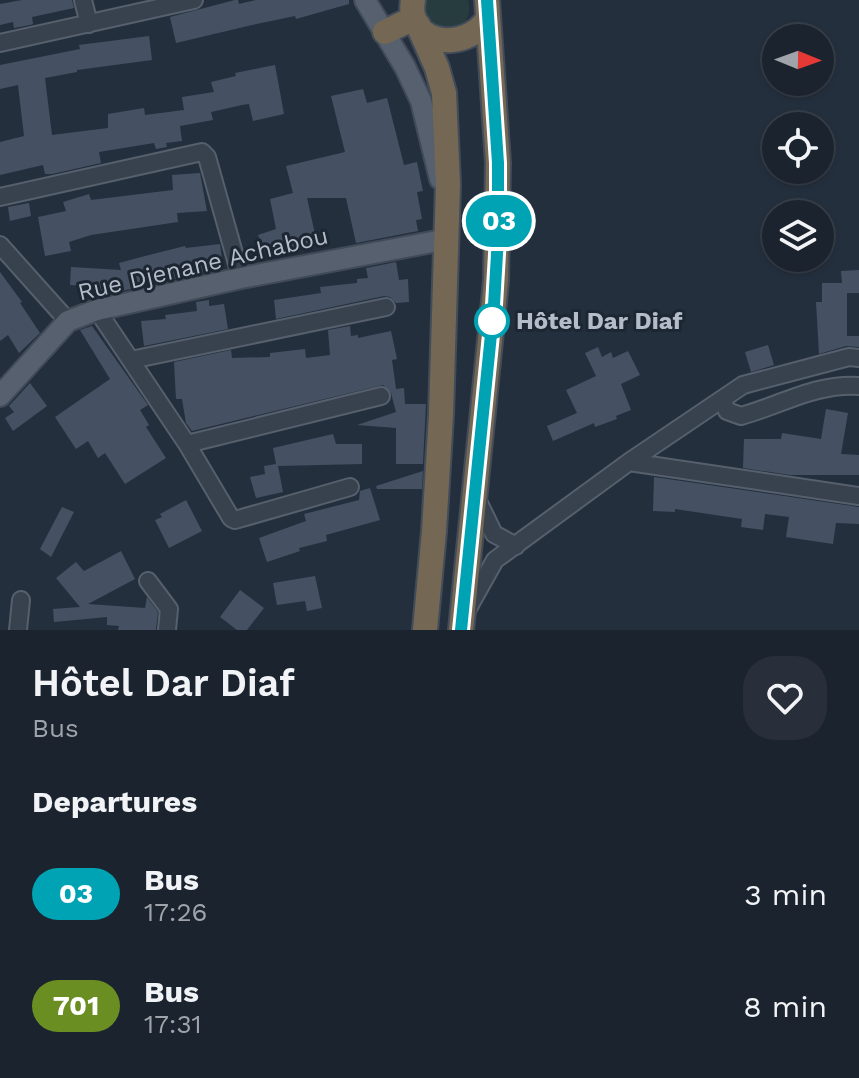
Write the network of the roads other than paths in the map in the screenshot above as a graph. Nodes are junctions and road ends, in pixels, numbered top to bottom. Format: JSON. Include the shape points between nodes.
{"nodes":[{"id":1,"x":83,"y":0,"type":"edge"},
{"id":2,"x":194,"y":0,"type":"edge"},
{"id":3,"x":365,"y":0,"type":"edge"},
{"id":4,"x":488,"y":10,"type":"edge"},
{"id":5,"x":415,"y":14,"type":"edge"},
{"id":6,"x":89,"y":24,"type":"junction"},
{"id":7,"x":385,"y":32,"type":"junction"},
{"id":8,"x":0,"y":43,"type":"edge"},
{"id":9,"x":0,"y":197,"type":"edge"},
{"id":10,"x":448,"y":231,"type":"junction"},
{"id":11,"x":0,"y":245,"type":"edge"},
{"id":12,"x":241,"y":278,"type":"junction"},
{"id":13,"x":386,"y":307,"type":"dead end"},
{"id":14,"x":97,"y":310,"type":"junction"},
{"id":15,"x":68,"y":321,"type":"junction"},
{"id":16,"x":859,"y":358,"type":"edge"},
{"id":17,"x":131,"y":360,"type":"junction"},
{"id":18,"x":859,"y":386,"type":"edge"},
{"id":19,"x":0,"y":396,"type":"edge"},
{"id":20,"x":381,"y":396,"type":"dead end"},
{"id":21,"x":722,"y":399,"type":"junction"},
{"id":22,"x":187,"y":444,"type":"junction"},
{"id":23,"x":629,"y":462,"type":"junction"},
{"id":24,"x":350,"y":487,"type":"dead end"},
{"id":25,"x":475,"y":495,"type":"junction"},
{"id":26,"x":859,"y":496,"type":"edge"},
{"id":27,"x":516,"y":546,"type":"junction"},
{"id":28,"x":148,"y":581,"type":"dead end"},
{"id":29,"x":21,"y":600,"type":"dead end"},
{"id":30,"x":462,"y":624,"type":"edge"},
{"id":31,"x":18,"y":630,"type":"edge"},
{"id":32,"x":167,"y":630,"type":"edge"},
{"id":33,"x":425,"y":630,"type":"edge"}],
"edges":[{"from":1,"to":6,"type":"street"},
{"from":2,"to":6,"type":"street"},
{"from":3,"to":7,"type":"main road"},
{"from":4,"to":5,"type":"highway","via":[[474,35],[450,41],[427,34]]},
{"from":4,"to":25,"type":"highway","via":[[499,212]]},
{"from":5,"to":7,"type":"highway"},
{"from":5,"to":10,"type":"highway","via":[[446,108]]},
{"from":6,"to":8,"type":"street"},
{"from":7,"to":10,"type":"main road","via":[[421,101]]},
{"from":9,"to":12,"type":"street","via":[[202,152]]},
{"from":10,"to":12,"type":"main road","name":"Rue Djenane Achabou"},
{"from":10,"to":33,"type":"highway"},
{"from":11,"to":15,"type":"street"},
{"from":12,"to":14,"type":"main road","name":"Rue Djenane Achabou"},
{"from":13,"to":17,"type":"street"},
{"from":14,"to":15,"type":"main road","name":"Rue Djenane Achabou"},
{"from":14,"to":17,"type":"street"},
{"from":15,"to":19,"type":"main road","name":"Rue Djenane Achabou"},
{"from":16,"to":21,"type":"street","via":[[743,385]]},
{"from":17,"to":22,"type":"street"},
{"from":18,"to":21,"type":"street","via":[[814,389],[741,416],[727,411]]},
{"from":20,"to":22,"type":"street"},
{"from":21,"to":23,"type":"street"},
{"from":22,"to":24,"type":"street","via":[[235,520]]},
{"from":23,"to":26,"type":"street"},
{"from":23,"to":27,"type":"street"},
{"from":25,"to":27,"type":"street","via":[[494,534]]},
{"from":25,"to":30,"type":"highway"},
{"from":27,"to":30,"type":"street","via":[[495,560]]},
{"from":28,"to":32,"type":"street","via":[[169,609]]},
{"from":29,"to":31,"type":"street"}]}
